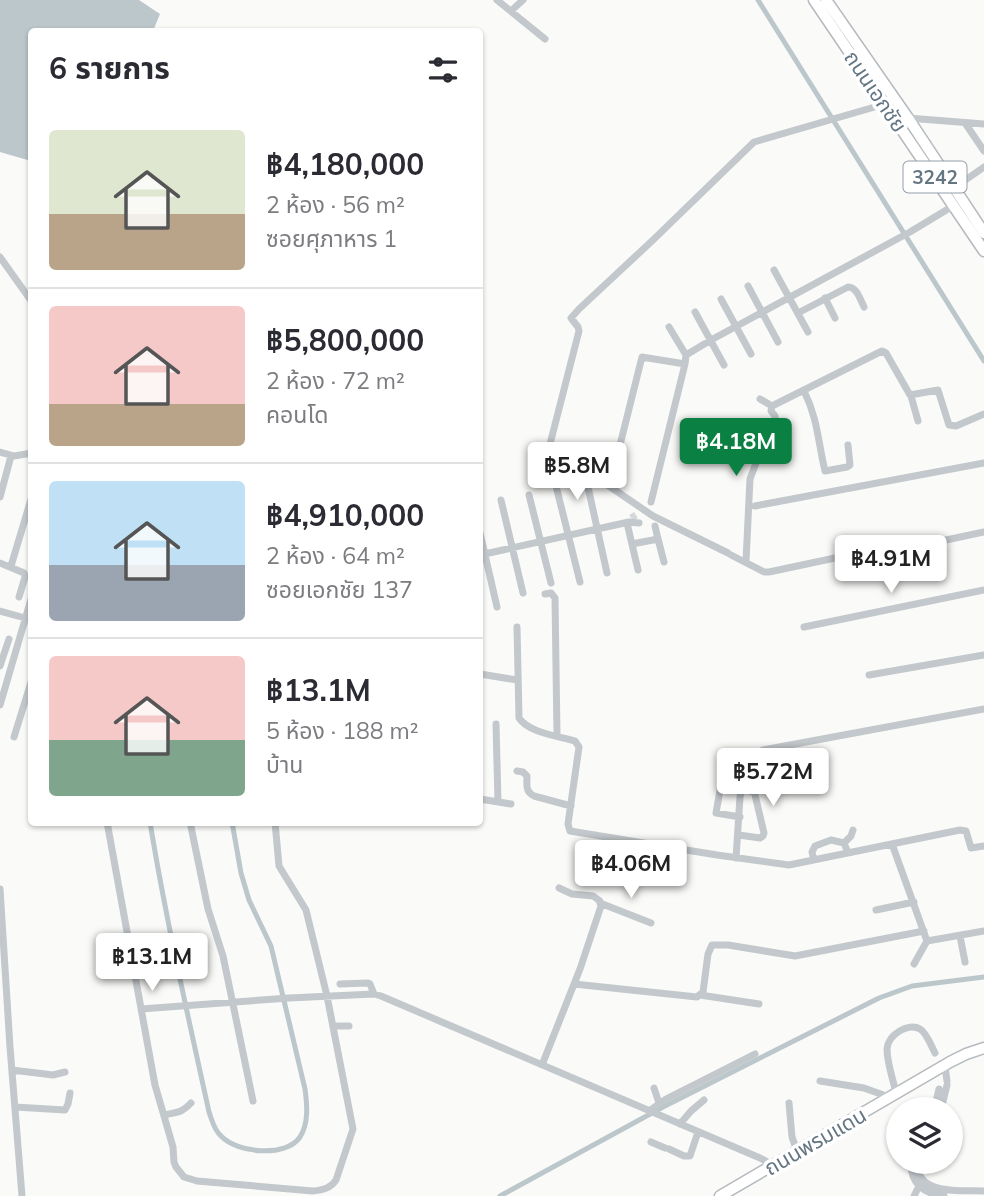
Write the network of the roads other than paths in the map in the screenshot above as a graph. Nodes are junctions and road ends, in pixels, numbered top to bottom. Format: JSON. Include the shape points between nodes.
{"nodes":[{"id":1,"x":497,"y":0,"type":"edge"},
{"id":2,"x":523,"y":0,"type":"edge"},
{"id":3,"x":814,"y":0,"type":"edge"},
{"id":4,"x":826,"y":0,"type":"edge"},
{"id":5,"x":511,"y":11,"type":"junction"},
{"id":6,"x":545,"y":39,"type":"dead end"},
{"id":7,"x":885,"y":104,"type":"junction"},
{"id":8,"x":908,"y":118,"type":"junction"},
{"id":9,"x":896,"y":121,"type":"junction"},
{"id":10,"x":965,"y":123,"type":"junction"},
{"id":11,"x":984,"y":124,"type":"edge"},
{"id":12,"x":984,"y":151,"type":"edge"},
{"id":13,"x":984,"y":167,"type":"edge"},
{"id":14,"x":954,"y":188,"type":"junction"},
{"id":15,"x":953,"y":206,"type":"junction"},
{"id":16,"x":984,"y":233,"type":"edge"},
{"id":17,"x":984,"y":251,"type":"edge"},
{"id":18,"x":0,"y":257,"type":"edge"},
{"id":19,"x":774,"y":270,"type":"dead end"},
{"id":20,"x":748,"y":286,"type":"dead end"},
{"id":21,"x":28,"y":296,"type":"edge"},
{"id":22,"x":789,"y":298,"type":"junction"},
{"id":23,"x":825,"y":298,"type":"junction"},
{"id":24,"x":720,"y":299,"type":"dead end"},
{"id":25,"x":863,"y":307,"type":"dead end"},
{"id":26,"x":695,"y":312,"type":"dead end"},
{"id":27,"x":762,"y":312,"type":"junction"},
{"id":28,"x":798,"y":313,"type":"junction"},
{"id":29,"x":835,"y":318,"type":"dead end"},
{"id":30,"x":737,"y":326,"type":"junction"},
{"id":31,"x":669,"y":327,"type":"dead end"},
{"id":32,"x":808,"y":332,"type":"dead end"},
{"id":33,"x":711,"y":340,"type":"junction"},
{"id":34,"x":778,"y":342,"type":"dead end"},
{"id":35,"x":751,"y":354,"type":"dead end"},
{"id":36,"x":685,"y":360,"type":"junction"},
{"id":37,"x":724,"y":365,"type":"dead end"},
{"id":38,"x":804,"y":391,"type":"junction"},
{"id":39,"x":911,"y":396,"type":"junction"},
{"id":40,"x":760,"y":399,"type":"dead end"},
{"id":41,"x":772,"y":406,"type":"junction"},
{"id":42,"x":984,"y":414,"type":"edge"},
{"id":43,"x":918,"y":421,"type":"dead end"},
{"id":44,"x":550,"y":444,"type":"dead end"},
{"id":45,"x":848,"y":445,"type":"dead end"},
{"id":46,"x":0,"y":452,"type":"edge"},
{"id":47,"x":28,"y":454,"type":"edge"},
{"id":48,"x":11,"y":456,"type":"junction"},
{"id":49,"x":984,"y":463,"type":"edge"},
{"id":50,"x":612,"y":477,"type":"dead end"},
{"id":51,"x":556,"y":486,"type":"dead end"},
{"id":52,"x":529,"y":495,"type":"dead end"},
{"id":53,"x":0,"y":497,"type":"edge"},
{"id":54,"x":501,"y":500,"type":"dead end"},
{"id":55,"x":650,"y":502,"type":"dead end"},
{"id":56,"x":755,"y":506,"type":"dead end"},
{"id":57,"x":28,"y":509,"type":"edge"},
{"id":58,"x":643,"y":510,"type":"junction"},
{"id":59,"x":653,"y":516,"type":"junction"},
{"id":60,"x":631,"y":519,"type":"junction"},
{"id":61,"x":655,"y":526,"type":"dead end"},
{"id":62,"x":597,"y":529,"type":"junction"},
{"id":63,"x":984,"y":532,"type":"edge"},
{"id":64,"x":569,"y":535,"type":"junction"},
{"id":65,"x":658,"y":539,"type":"junction"},
{"id":66,"x":541,"y":541,"type":"junction"},
{"id":67,"x":632,"y":544,"type":"junction"},
{"id":68,"x":512,"y":547,"type":"junction"},
{"id":69,"x":483,"y":554,"type":"edge"},
{"id":70,"x":483,"y":558,"type":"edge"},
{"id":71,"x":746,"y":561,"type":"junction"},
{"id":72,"x":664,"y":562,"type":"dead end"},
{"id":73,"x":0,"y":563,"type":"edge"},
{"id":74,"x":11,"y":566,"type":"junction"},
{"id":75,"x":638,"y":569,"type":"dead end"},
{"id":76,"x":607,"y":573,"type":"dead end"},
{"id":77,"x":580,"y":582,"type":"dead end"},
{"id":78,"x":551,"y":583,"type":"dead end"},
{"id":79,"x":984,"y":590,"type":"edge"},
{"id":80,"x":523,"y":593,"type":"dead end"},
{"id":81,"x":545,"y":594,"type":"dead end"},
{"id":82,"x":19,"y":597,"type":"dead end"},
{"id":83,"x":497,"y":607,"type":"dead end"},
{"id":84,"x":28,"y":609,"type":"edge"},
{"id":85,"x":0,"y":611,"type":"edge"},
{"id":86,"x":25,"y":618,"type":"junction"},
{"id":87,"x":517,"y":627,"type":"dead end"},
{"id":88,"x":804,"y":627,"type":"dead end"},
{"id":89,"x":9,"y":639,"type":"dead end"},
{"id":90,"x":984,"y":655,"type":"edge"},
{"id":91,"x":1,"y":661,"type":"edge"},
{"id":92,"x":483,"y":674,"type":"edge"},
{"id":93,"x":869,"y":674,"type":"dead end"},
{"id":94,"x":517,"y":680,"type":"junction"},
{"id":95,"x":28,"y":692,"type":"edge"},
{"id":96,"x":0,"y":705,"type":"edge"},
{"id":97,"x":984,"y":709,"type":"edge"},
{"id":98,"x":496,"y":724,"type":"dead end"},
{"id":99,"x":557,"y":735,"type":"junction"},
{"id":100,"x":14,"y":737,"type":"dead end"},
{"id":101,"x":763,"y":750,"type":"dead end"},
{"id":102,"x":517,"y":771,"type":"dead end"},
{"id":103,"x":721,"y":785,"type":"dead end"},
{"id":104,"x":483,"y":800,"type":"edge"},
{"id":105,"x":498,"y":802,"type":"junction"},
{"id":106,"x":511,"y":804,"type":"dead end"},
{"id":107,"x":571,"y":806,"type":"junction"},
{"id":108,"x":740,"y":817,"type":"junction"},
{"id":109,"x":108,"y":826,"type":"edge"},
{"id":110,"x":191,"y":826,"type":"edge"},
{"id":111,"x":275,"y":826,"type":"edge"},
{"id":112,"x":853,"y":830,"type":"dead end"},
{"id":113,"x":739,"y":835,"type":"junction"},
{"id":114,"x":845,"y":843,"type":"junction"},
{"id":115,"x":892,"y":844,"type":"junction"},
{"id":116,"x":984,"y":846,"type":"edge"},
{"id":117,"x":848,"y":853,"type":"junction"},
{"id":118,"x":736,"y":858,"type":"junction"},
{"id":119,"x":814,"y":860,"type":"junction"},
{"id":120,"x":559,"y":888,"type":"dead end"},
{"id":121,"x":0,"y":889,"type":"edge"},
{"id":122,"x":914,"y":902,"type":"junction"},
{"id":123,"x":600,"y":903,"type":"junction"},
{"id":124,"x":876,"y":910,"type":"dead end"},
{"id":125,"x":651,"y":923,"type":"dead end"},
{"id":126,"x":924,"y":931,"type":"junction"},
{"id":127,"x":984,"y":931,"type":"edge"},
{"id":128,"x":960,"y":936,"type":"junction"},
{"id":129,"x":927,"y":941,"type":"junction"},
{"id":130,"x":965,"y":962,"type":"dead end"},
{"id":131,"x":914,"y":964,"type":"dead end"},
{"id":132,"x":340,"y":984,"type":"dead end"},
{"id":133,"x":574,"y":984,"type":"junction"},
{"id":134,"x":374,"y":994,"type":"junction"},
{"id":135,"x":327,"y":996,"type":"junction"},
{"id":136,"x":700,"y":996,"type":"junction"},
{"id":137,"x":232,"y":1002,"type":"junction"},
{"id":138,"x":759,"y":1004,"type":"dead end"},
{"id":139,"x":141,"y":1009,"type":"junction"},
{"id":140,"x":333,"y":1026,"type":"junction"},
{"id":141,"x":349,"y":1026,"type":"dead end"},
{"id":142,"x":984,"y":1048,"type":"edge"},
{"id":143,"x":935,"y":1053,"type":"dead end"},
{"id":144,"x":755,"y":1054,"type":"dead end"},
{"id":145,"x":542,"y":1065,"type":"junction"},
{"id":146,"x":940,"y":1069,"type":"junction"},
{"id":147,"x":12,"y":1070,"type":"junction"},
{"id":148,"x":65,"y":1072,"type":"dead end"},
{"id":149,"x":820,"y":1081,"type":"dead end"},
{"id":150,"x":943,"y":1087,"type":"junction"},
{"id":151,"x":654,"y":1088,"type":"dead end"},
{"id":152,"x":71,"y":1093,"type":"dead end"},
{"id":153,"x":892,"y":1095,"type":"junction"},
{"id":154,"x":939,"y":1097,"type":"edge"},
{"id":155,"x":943,"y":1097,"type":"edge"},
{"id":156,"x":704,"y":1100,"type":"dead end"},
{"id":157,"x":253,"y":1101,"type":"dead end"},
{"id":158,"x":191,"y":1103,"type":"dead end"},
{"id":159,"x":659,"y":1103,"type":"junction"},
{"id":160,"x":789,"y":1103,"type":"dead end"},
{"id":161,"x":15,"y":1107,"type":"junction"},
{"id":162,"x":650,"y":1111,"type":"junction"},
{"id":163,"x":164,"y":1115,"type":"junction"},
{"id":164,"x":680,"y":1124,"type":"junction"},
{"id":165,"x":698,"y":1132,"type":"junction"},
{"id":166,"x":647,"y":1140,"type":"dead end"},
{"id":167,"x":797,"y":1151,"type":"junction"},
{"id":168,"x":773,"y":1165,"type":"junction"},
{"id":169,"x":912,"y":1174,"type":"edge"},
{"id":170,"x":919,"y":1174,"type":"edge"},
{"id":171,"x":919,"y":1186,"type":"junction"},
{"id":172,"x":984,"y":1191,"type":"edge"},
{"id":173,"x":962,"y":1193,"type":"edge"},
{"id":174,"x":22,"y":1196,"type":"edge"},
{"id":175,"x":720,"y":1196,"type":"edge"},
{"id":176,"x":914,"y":1196,"type":"edge"},
{"id":177,"x":944,"y":1196,"type":"edge"}],
"edges":[{"from":1,"to":5,"type":"street"},
{"from":2,"to":5,"type":"street"},
{"from":3,"to":7,"type":"main road","name":"ถนนเอกชัย","number":"3242"},
{"from":4,"to":8,"type":"main road","name":"ถนนเอกชัย","number":"3242"},
{"from":5,"to":6,"type":"street"},
{"from":7,"to":9,"type":"main road","name":"ถนนเอกชัย","number":"3242"},
{"from":7,"to":44,"type":"street","via":[[750,144],[571,318],[579,331]]},
{"from":8,"to":9,"type":"main road"},
{"from":8,"to":10,"type":"street"},
{"from":8,"to":14,"type":"main road","name":"ถนนเอกชัย","number":"3242"},
{"from":9,"to":15,"type":"main road","name":"ถนนเอกชัย","number":"3242"},
{"from":10,"to":11,"type":"street"},
{"from":10,"to":12,"type":"street"},
{"from":13,"to":14,"type":"street"},
{"from":14,"to":16,"type":"main road","name":"ถนนเอกชัย","number":"3242"},
{"from":15,"to":17,"type":"main road","name":"ถนนเอกชัย","number":"3242"},
{"from":15,"to":22,"type":"street"},
{"from":18,"to":21,"type":"street"},
{"from":19,"to":22,"type":"street"},
{"from":20,"to":27,"type":"street"},
{"from":22,"to":27,"type":"street"},
{"from":22,"to":28,"type":"street"},
{"from":23,"to":25,"type":"street","via":[[852,287]]},
{"from":23,"to":28,"type":"street"},
{"from":23,"to":29,"type":"street"},
{"from":24,"to":30,"type":"street"},
{"from":26,"to":33,"type":"street"},
{"from":27,"to":30,"type":"street"},
{"from":27,"to":34,"type":"street"},
{"from":28,"to":32,"type":"street"},
{"from":30,"to":33,"type":"street"},
{"from":30,"to":35,"type":"street"},
{"from":31,"to":36,"type":"street"},
{"from":33,"to":36,"type":"street"},
{"from":33,"to":37,"type":"street"},
{"from":36,"to":50,"type":"street","via":[[642,357]]},
{"from":36,"to":55,"type":"street"},
{"from":38,"to":39,"type":"street","via":[[882,351]]},
{"from":38,"to":41,"type":"street"},
{"from":38,"to":45,"type":"street","via":[[818,427],[825,471],[850,465]]},
{"from":39,"to":42,"type":"street","via":[[938,390],[951,426]]},
{"from":39,"to":43,"type":"street"},
{"from":40,"to":41,"type":"street"},
{"from":41,"to":71,"type":"street","via":[[775,422],[750,479]]},
{"from":46,"to":48,"type":"street"},
{"from":47,"to":48,"type":"street"},
{"from":48,"to":53,"type":"street"},
{"from":49,"to":56,"type":"street"},
{"from":51,"to":64,"type":"street"},
{"from":52,"to":66,"type":"street"},
{"from":54,"to":68,"type":"street"},
{"from":57,"to":74,"type":"street"},
{"from":58,"to":59,"type":"street"},
{"from":58,"to":60,"type":"street"},
{"from":58,"to":62,"type":"street","via":[[584,469]]},
{"from":59,"to":60,"type":"street","via":[[641,522]]},
{"from":59,"to":71,"type":"street"},
{"from":60,"to":62,"type":"street"},
{"from":60,"to":67,"type":"street"},
{"from":61,"to":65,"type":"street"},
{"from":62,"to":64,"type":"street"},
{"from":62,"to":76,"type":"street"},
{"from":63,"to":71,"type":"street","via":[[774,572]]},
{"from":64,"to":66,"type":"street"},
{"from":64,"to":77,"type":"street"},
{"from":65,"to":67,"type":"street"},
{"from":65,"to":72,"type":"street"},
{"from":66,"to":68,"type":"street"},
{"from":66,"to":78,"type":"street"},
{"from":67,"to":75,"type":"street"},
{"from":68,"to":69,"type":"street"},
{"from":68,"to":80,"type":"street"},
{"from":70,"to":83,"type":"street"},
{"from":73,"to":74,"type":"street"},
{"from":74,"to":82,"type":"street","via":[[24,573]]},
{"from":79,"to":88,"type":"street"},
{"from":81,"to":99,"type":"street","via":[[555,598]]},
{"from":84,"to":86,"type":"street"},
{"from":85,"to":86,"type":"street"},
{"from":86,"to":96,"type":"street"},
{"from":87,"to":94,"type":"street"},
{"from":89,"to":91,"type":"street"},
{"from":90,"to":93,"type":"street"},
{"from":92,"to":94,"type":"street"},
{"from":94,"to":99,"type":"street","via":[[524,724]]},
{"from":95,"to":100,"type":"street"},
{"from":97,"to":101,"type":"street"},
{"from":98,"to":105,"type":"street"},
{"from":99,"to":107,"type":"street","via":[[579,747]]},
{"from":102,"to":107,"type":"street","via":[[527,776],[529,793]]},
{"from":103,"to":108,"type":"street","via":[[712,812]]},
{"from":104,"to":105,"type":"street"},
{"from":105,"to":106,"type":"street"},
{"from":107,"to":118,"type":"street","via":[[569,829],[574,833]]},
{"from":108,"to":113,"type":"street"},
{"from":108,"to":113,"type":"street","via":[[741,792],[750,790],[763,836]]},
{"from":109,"to":139,"type":"street"},
{"from":110,"to":137,"type":"street"},
{"from":111,"to":135,"type":"street","via":[[279,866],[306,910]]},
{"from":112,"to":114,"type":"street"},
{"from":113,"to":118,"type":"street"},
{"from":114,"to":117,"type":"street"},
{"from":114,"to":119,"type":"street","via":[[831,840],[815,846]]},
{"from":115,"to":116,"type":"street","via":[[964,830],[971,848]]},
{"from":115,"to":117,"type":"street"},
{"from":115,"to":122,"type":"street"},
{"from":117,"to":119,"type":"street"},
{"from":118,"to":119,"type":"street","via":[[789,865]]},
{"from":120,"to":123,"type":"street","via":[[593,896]]},
{"from":121,"to":147,"type":"street"},
{"from":122,"to":124,"type":"street"},
{"from":122,"to":126,"type":"street"},
{"from":123,"to":125,"type":"street"},
{"from":123,"to":133,"type":"street"},
{"from":126,"to":129,"type":"street"},
{"from":126,"to":136,"type":"street","via":[[795,956],[712,945]]},
{"from":127,"to":128,"type":"street"},
{"from":128,"to":129,"type":"street"},
{"from":128,"to":130,"type":"street"},
{"from":129,"to":131,"type":"street"},
{"from":132,"to":134,"type":"street","via":[[368,983]]},
{"from":133,"to":136,"type":"street"},
{"from":133,"to":145,"type":"street"},
{"from":134,"to":135,"type":"street"},
{"from":134,"to":145,"type":"street"},
{"from":135,"to":137,"type":"street"},
{"from":135,"to":140,"type":"street"},
{"from":136,"to":138,"type":"street"},
{"from":137,"to":139,"type":"street"},
{"from":137,"to":157,"type":"street"},
{"from":139,"to":163,"type":"street"},
{"from":140,"to":141,"type":"street"},
{"from":140,"to":163,"type":"street","via":[[353,1129],[336,1180],[327,1188],[304,1191],[190,1180],[176,1167]]},
{"from":142,"to":146,"type":"main road","name":"ถนนพรมแดน"},
{"from":143,"to":153,"type":"street","via":[[923,1030],[896,1032],[890,1037],[887,1052]]},
{"from":144,"to":159,"type":"street"},
{"from":145,"to":162,"type":"street"},
{"from":146,"to":150,"type":"street"},
{"from":146,"to":153,"type":"main road","name":"ถนนพรมแดน"},
{"from":147,"to":148,"type":"street"},
{"from":147,"to":161,"type":"street"},
{"from":149,"to":153,"type":"street"},
{"from":150,"to":154,"type":"street"},
{"from":150,"to":155,"type":"street"},
{"from":151,"to":159,"type":"street"},
{"from":152,"to":161,"type":"street","via":[[65,1110]]},
{"from":153,"to":167,"type":"main road","name":"ถนนพรมแดน"},
{"from":156,"to":164,"type":"street"},
{"from":158,"to":163,"type":"street","via":[[181,1112]]},
{"from":159,"to":162,"type":"street"},
{"from":160,"to":167,"type":"street"},
{"from":161,"to":174,"type":"street"},
{"from":162,"to":164,"type":"street"},
{"from":164,"to":165,"type":"street"},
{"from":165,"to":166,"type":"street","via":[[690,1156]]},
{"from":165,"to":168,"type":"street"},
{"from":167,"to":168,"type":"main road","name":"ถนนพรมแดน"},
{"from":168,"to":175,"type":"main road","name":"ถนนพรมแดน"},
{"from":169,"to":171,"type":"street"},
{"from":170,"to":173,"type":"street","via":[[931,1187]]},
{"from":171,"to":176,"type":"street"},
{"from":171,"to":177,"type":"street"},
{"from":172,"to":173,"type":"street"}]}
